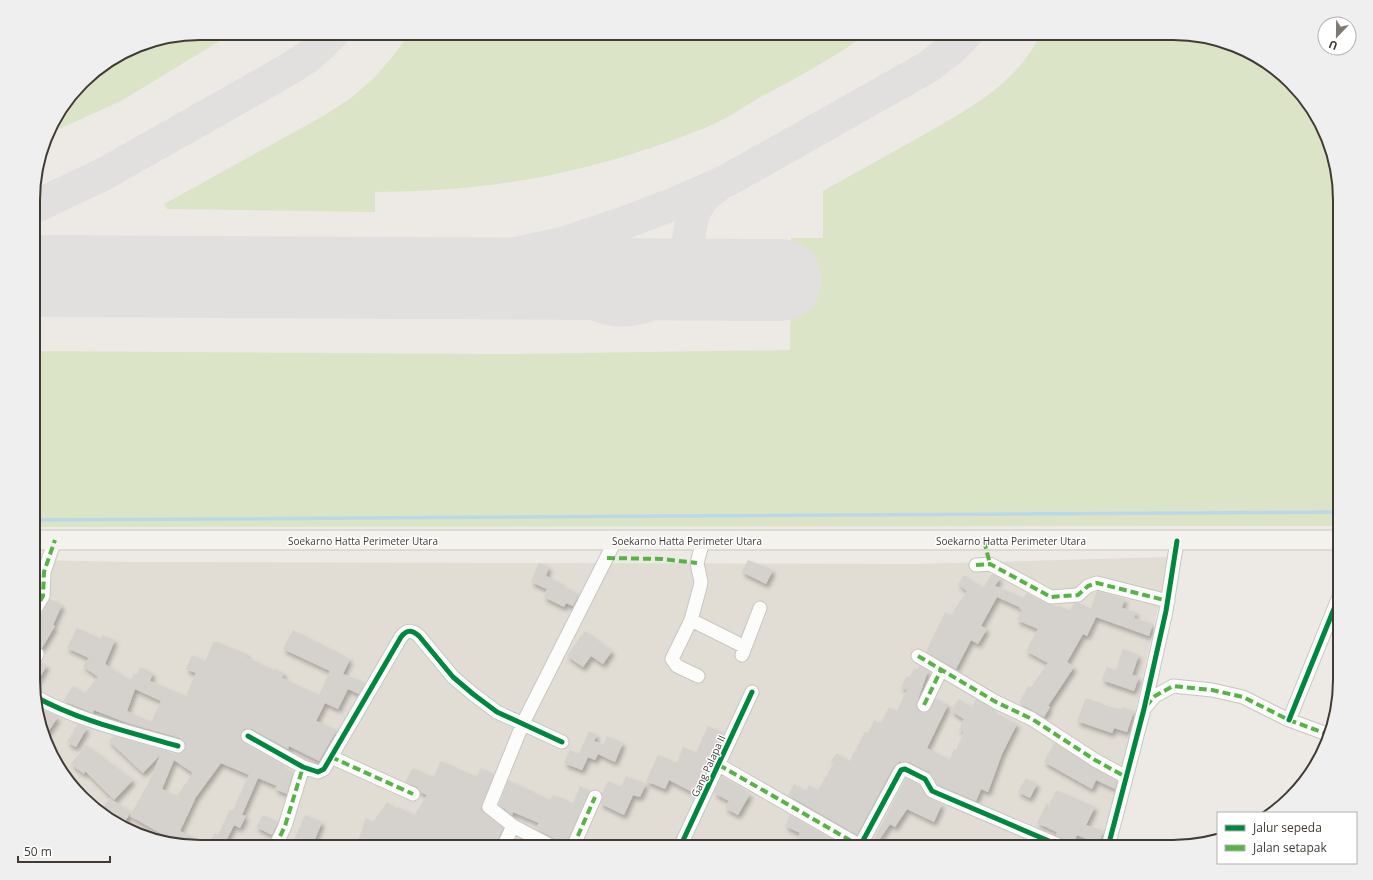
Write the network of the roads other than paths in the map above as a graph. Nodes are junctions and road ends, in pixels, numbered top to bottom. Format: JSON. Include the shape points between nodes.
{"nodes":[{"id":1,"x":40,"y":540,"type":"edge"},
{"id":2,"x":55,"y":540,"type":"junction"},
{"id":3,"x":1333,"y":540,"type":"edge"},
{"id":4,"x":615,"y":541,"type":"junction"},
{"id":5,"x":703,"y":541,"type":"junction"},
{"id":6,"x":1176,"y":541,"type":"junction"},
{"id":7,"x":984,"y":542,"type":"junction"},
{"id":8,"x":990,"y":564,"type":"junction"},
{"id":9,"x":976,"y":565,"type":"dead end"},
{"id":10,"x":40,"y":601,"type":"edge"},
{"id":11,"x":1168,"y":601,"type":"junction"},
{"id":12,"x":760,"y":608,"type":"dead end"},
{"id":13,"x":1333,"y":611,"type":"edge"},
{"id":14,"x":691,"y":620,"type":"junction"},
{"id":15,"x":918,"y":656,"type":"dead end"},
{"id":16,"x":942,"y":670,"type":"junction"},
{"id":17,"x":698,"y":676,"type":"dead end"},
{"id":18,"x":752,"y":692,"type":"dead end"},
{"id":19,"x":41,"y":700,"type":"edge"},
{"id":20,"x":924,"y":705,"type":"dead end"},
{"id":21,"x":1144,"y":709,"type":"junction"},
{"id":22,"x":1289,"y":720,"type":"junction"},
{"id":23,"x":522,"y":723,"type":"junction"},
{"id":24,"x":1324,"y":733,"type":"edge"},
{"id":25,"x":248,"y":736,"type":"dead end"},
{"id":26,"x":562,"y":742,"type":"dead end"},
{"id":27,"x":178,"y":746,"type":"dead end"},
{"id":28,"x":331,"y":757,"type":"junction"},
{"id":29,"x":719,"y":766,"type":"junction"},
{"id":30,"x":303,"y":768,"type":"junction"},
{"id":31,"x":1126,"y":777,"type":"junction"},
{"id":32,"x":413,"y":794,"type":"dead end"},
{"id":33,"x":595,"y":797,"type":"dead end"},
{"id":34,"x":513,"y":826,"type":"junction"},
{"id":35,"x":279,"y":840,"type":"edge"},
{"id":36,"x":506,"y":840,"type":"edge"},
{"id":37,"x":540,"y":840,"type":"edge"},
{"id":38,"x":576,"y":840,"type":"edge"},
{"id":39,"x":683,"y":840,"type":"edge"},
{"id":40,"x":850,"y":840,"type":"edge"},
{"id":41,"x":864,"y":840,"type":"edge"},
{"id":42,"x":1047,"y":840,"type":"edge"},
{"id":43,"x":1110,"y":840,"type":"edge"}],
"edges":[{"from":1,"to":2,"type":"main road","name":"Soekarno Hatta Perimeter Utara"},
{"from":2,"to":4,"type":"main road","name":"Soekarno Hatta Perimeter Utara"},
{"from":2,"to":10,"type":"street","via":[[44,572],[43,596]]},
{"from":3,"to":6,"type":"main road","name":"Soekarno Hatta Perimeter Utara"},
{"from":4,"to":5,"type":"main road","name":"Soekarno Hatta Perimeter Utara"},
{"from":4,"to":23,"type":"street"},
{"from":5,"to":7,"type":"main road","name":"Soekarno Hatta Perimeter Utara"},
{"from":5,"to":14,"type":"street","via":[[697,562],[701,582]]},
{"from":6,"to":7,"type":"main road","name":"Soekarno Hatta Perimeter Utara"},
{"from":6,"to":11,"type":"street"},
{"from":7,"to":8,"type":"street"},
{"from":8,"to":9,"type":"street"},
{"from":8,"to":11,"type":"street","via":[[1051,596],[1078,595],[1088,586],[1098,583]]},
{"from":11,"to":21,"type":"street"},
{"from":12,"to":14,"type":"street","via":[[743,651]]},
{"from":13,"to":22,"type":"street"},
{"from":14,"to":17,"type":"street","via":[[672,659],[677,666]]},
{"from":15,"to":16,"type":"street"},
{"from":16,"to":20,"type":"street"},
{"from":16,"to":31,"type":"street","via":[[996,702],[1032,719]]},
{"from":18,"to":29,"type":"street","name":"Gang Palapa II"},
{"from":19,"to":27,"type":"street","via":[[58,710]]},
{"from":21,"to":22,"type":"street","via":[[1155,696],[1173,686],[1212,690],[1243,697]]},
{"from":21,"to":31,"type":"street"},
{"from":22,"to":24,"type":"street"},
{"from":23,"to":26,"type":"street"},
{"from":23,"to":28,"type":"street","via":[[497,712],[473,694],[453,677],[419,636],[409,631],[404,632]]},
{"from":23,"to":34,"type":"street","via":[[489,807]]},
{"from":25,"to":30,"type":"street"},
{"from":28,"to":30,"type":"street","via":[[324,769],[318,772]]},
{"from":28,"to":32,"type":"street"},
{"from":29,"to":39,"type":"street","name":"Gang Palapa II"},
{"from":29,"to":40,"type":"street"},
{"from":30,"to":35,"type":"street","via":[[286,826]]},
{"from":31,"to":43,"type":"street"},
{"from":33,"to":38,"type":"street"},
{"from":34,"to":36,"type":"street"},
{"from":34,"to":37,"type":"street"},
{"from":41,"to":42,"type":"street","via":[[901,770],[905,769],[925,779],[932,791]]}]}
